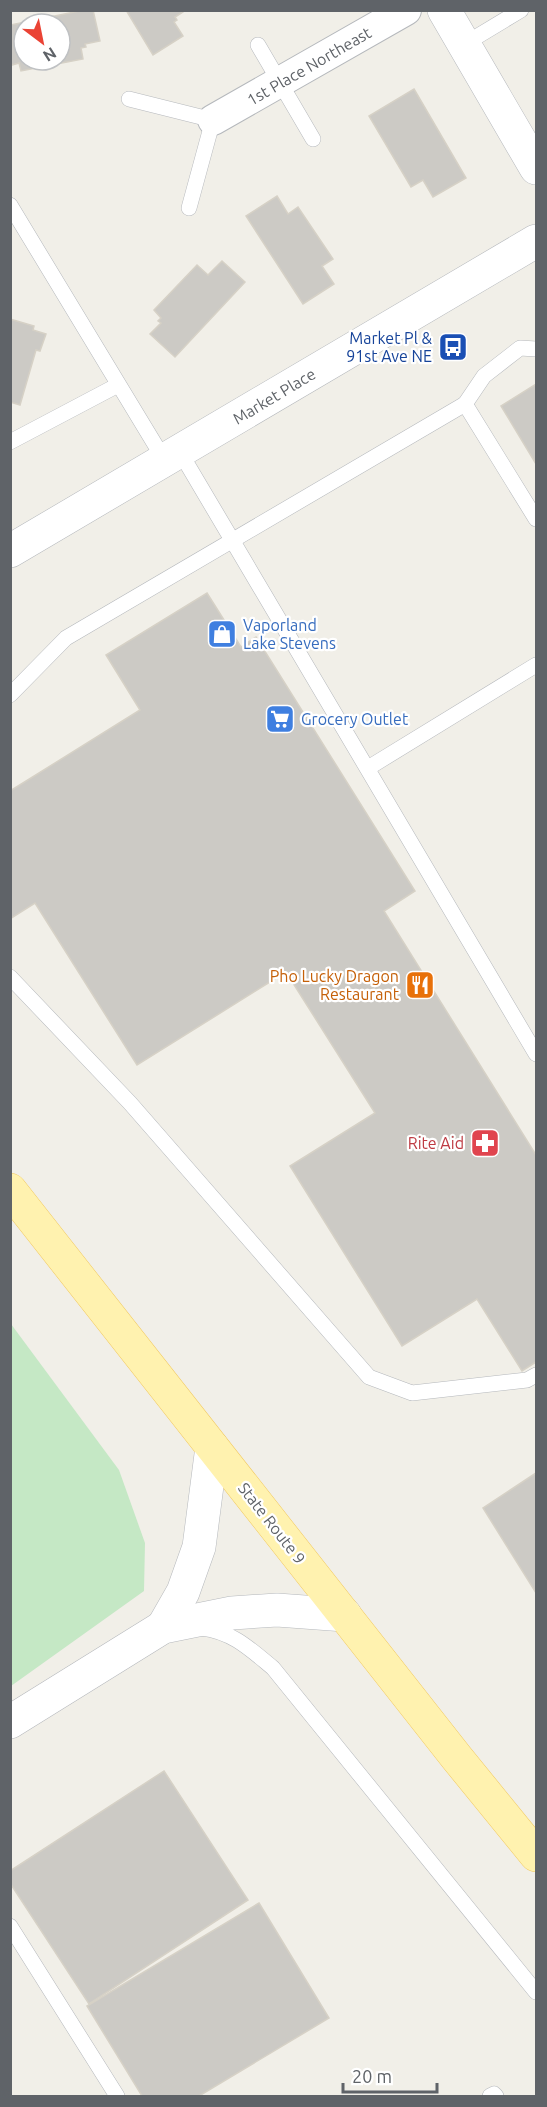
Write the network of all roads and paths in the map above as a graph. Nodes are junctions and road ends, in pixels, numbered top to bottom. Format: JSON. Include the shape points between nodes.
{"nodes":[{"id":1,"x":406,"y":10,"type":"edge"},
{"id":2,"x":444,"y":10,"type":"edge"},
{"id":3,"x":521,"y":10,"type":"edge"},
{"id":4,"x":258,"y":45,"type":"dead end"},
{"id":5,"x":464,"y":45,"type":"junction"},
{"id":6,"x":281,"y":83,"type":"junction"},
{"id":7,"x":129,"y":99,"type":"dead end"},
{"id":8,"x":213,"y":120,"type":"junction"},
{"id":9,"x":313,"y":139,"type":"dead end"},
{"id":10,"x":537,"y":168,"type":"edge"},
{"id":11,"x":10,"y":205,"type":"edge"},
{"id":12,"x":189,"y":208,"type":"dead end"},
{"id":13,"x":537,"y":241,"type":"edge"},
{"id":14,"x":537,"y":349,"type":"edge"},
{"id":15,"x":118,"y":385,"type":"junction"},
{"id":16,"x":465,"y":404,"type":"junction"},
{"id":17,"x":10,"y":442,"type":"edge"},
{"id":18,"x":172,"y":457,"type":"junction"},
{"id":19,"x":531,"y":498,"type":"edge"},
{"id":20,"x":537,"y":519,"type":"edge"},
{"id":21,"x":232,"y":540,"type":"junction"},
{"id":22,"x":10,"y":551,"type":"edge"},
{"id":23,"x":537,"y":665,"type":"edge"},
{"id":24,"x":10,"y":695,"type":"edge"},
{"id":25,"x":368,"y":768,"type":"junction"},
{"id":26,"x":10,"y":976,"type":"edge"},
{"id":27,"x":537,"y":1054,"type":"edge"},
{"id":28,"x":10,"y":1190,"type":"edge"},
{"id":29,"x":537,"y":1374,"type":"edge"},
{"id":30,"x":212,"y":1447,"type":"junction"},
{"id":31,"x":345,"y":1615,"type":"junction"},
{"id":32,"x":163,"y":1627,"type":"junction"},
{"id":33,"x":10,"y":1722,"type":"edge"},
{"id":34,"x":537,"y":1855,"type":"edge"},
{"id":35,"x":10,"y":1926,"type":"edge"},
{"id":36,"x":537,"y":1992,"type":"edge"},
{"id":37,"x":117,"y":2097,"type":"edge"},
{"id":38,"x":490,"y":2097,"type":"edge"},
{"id":39,"x":496,"y":2097,"type":"edge"}],
"edges":[{"from":1,"to":6,"type":"street","name":"1st Place Northeast"},
{"from":2,"to":5,"type":"street"},
{"from":3,"to":5,"type":"lane"},
{"from":4,"to":6,"type":"lane"},
{"from":5,"to":10,"type":"street"},
{"from":6,"to":8,"type":"street","name":"1st Place Northeast"},
{"from":6,"to":9,"type":"lane"},
{"from":7,"to":8,"type":"lane"},
{"from":8,"to":12,"type":"lane"},
{"from":11,"to":15,"type":"lane"},
{"from":13,"to":18,"type":"street","name":"Market Place"},
{"from":14,"to":16,"type":"lane","via":[[520,348],[484,376]]},
{"from":15,"to":17,"type":"lane"},
{"from":15,"to":18,"type":"lane"},
{"from":16,"to":19,"type":"lane"},
{"from":16,"to":21,"type":"lane"},
{"from":18,"to":21,"type":"lane"},
{"from":18,"to":22,"type":"street","name":"Market Place"},
{"from":19,"to":20,"type":"lane"},
{"from":21,"to":24,"type":"lane","via":[[66,638]]},
{"from":21,"to":25,"type":"lane"},
{"from":23,"to":25,"type":"lane"},
{"from":25,"to":27,"type":"lane"},
{"from":26,"to":29,"type":"lane","via":[[130,1103],[369,1377],[412,1393],[527,1380]]},
{"from":28,"to":30,"type":"main road","name":"State Route 9"},
{"from":30,"to":31,"type":"main road","name":"State Route 9"},
{"from":30,"to":32,"type":"street","via":[[200,1547],[183,1592]]},
{"from":31,"to":32,"type":"street","via":[[277,1610],[232,1613]]},
{"from":31,"to":34,"type":"main road","name":"State Route 9"},
{"from":32,"to":33,"type":"street"},
{"from":32,"to":36,"type":"lane","via":[[220,1630],[273,1668]]},
{"from":35,"to":37,"type":"lane"},
{"from":38,"to":39,"type":"lane"}]}
